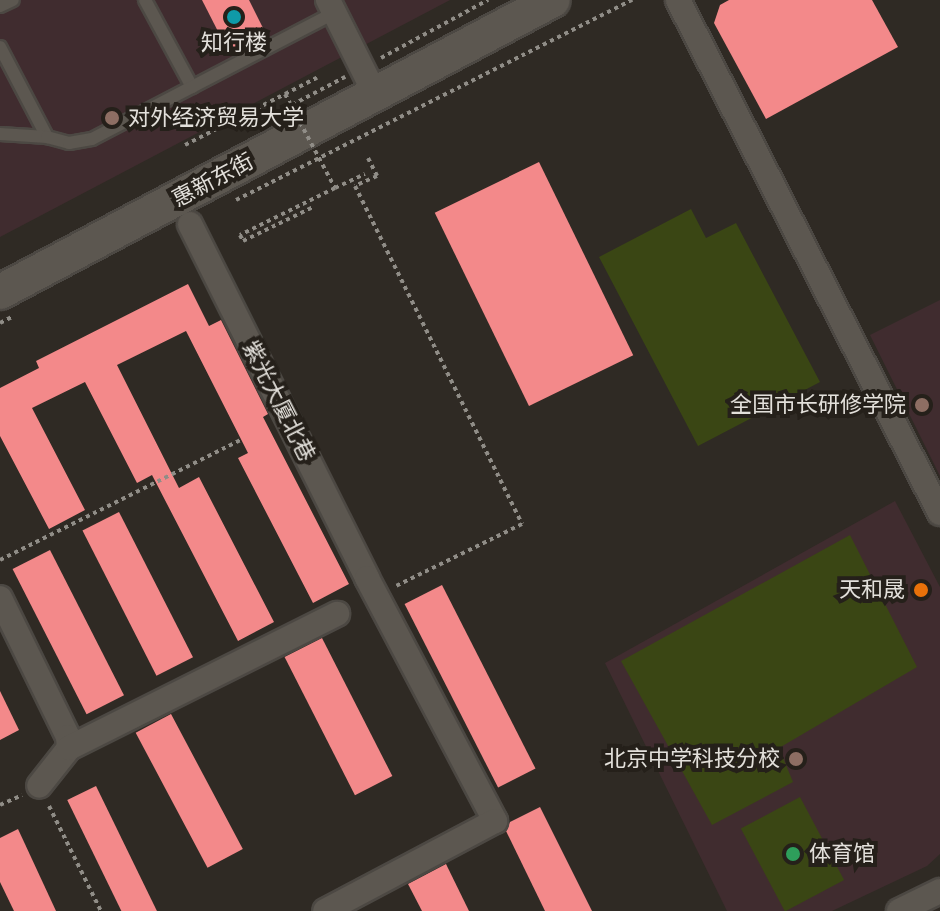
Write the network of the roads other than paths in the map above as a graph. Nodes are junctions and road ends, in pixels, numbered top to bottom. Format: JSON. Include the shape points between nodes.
{"nodes":[{"id":1,"x":13,"y":0,"type":"edge"},
{"id":2,"x":145,"y":0,"type":"edge"},
{"id":3,"x":553,"y":0,"type":"edge"},
{"id":4,"x":678,"y":0,"type":"edge"},
{"id":5,"x":0,"y":6,"type":"edge"},
{"id":6,"x":331,"y":6,"type":"edge"},
{"id":7,"x":0,"y":47,"type":"edge"},
{"id":8,"x":192,"y":87,"type":"junction"},
{"id":9,"x":375,"y":94,"type":"junction"},
{"id":10,"x":0,"y":134,"type":"edge"},
{"id":11,"x":47,"y":137,"type":"junction"},
{"id":12,"x":190,"y":224,"type":"dead end"},
{"id":13,"x":7,"y":304,"type":"edge"},
{"id":14,"x":940,"y":513,"type":"edge"},
{"id":15,"x":0,"y":598,"type":"edge"},
{"id":16,"x":337,"y":614,"type":"dead end"},
{"id":17,"x":69,"y":748,"type":"junction"},
{"id":18,"x":39,"y":786,"type":"road end"},
{"id":19,"x":940,"y":891,"type":"edge"},
{"id":20,"x":325,"y":911,"type":"edge"},
{"id":21,"x":899,"y":911,"type":"edge"}],
"edges":[{"from":1,"to":5,"type":"lane"},
{"from":2,"to":8,"type":"lane"},
{"from":3,"to":9,"type":"street","name":"惠新东街"},
{"from":4,"to":14,"type":"street"},
{"from":6,"to":8,"type":"lane"},
{"from":6,"to":9,"type":"street"},
{"from":7,"to":11,"type":"lane"},
{"from":8,"to":11,"type":"lane","via":[[92,139],[69,143]]},
{"from":9,"to":13,"type":"street","name":"惠新东街"},
{"from":10,"to":11,"type":"lane"},
{"from":12,"to":20,"type":"street","name":"紫光大厦北巷","via":[[495,821]]},
{"from":15,"to":17,"type":"street"},
{"from":16,"to":17,"type":"street"},
{"from":17,"to":18,"type":"street"},
{"from":19,"to":21,"type":"street"}]}
